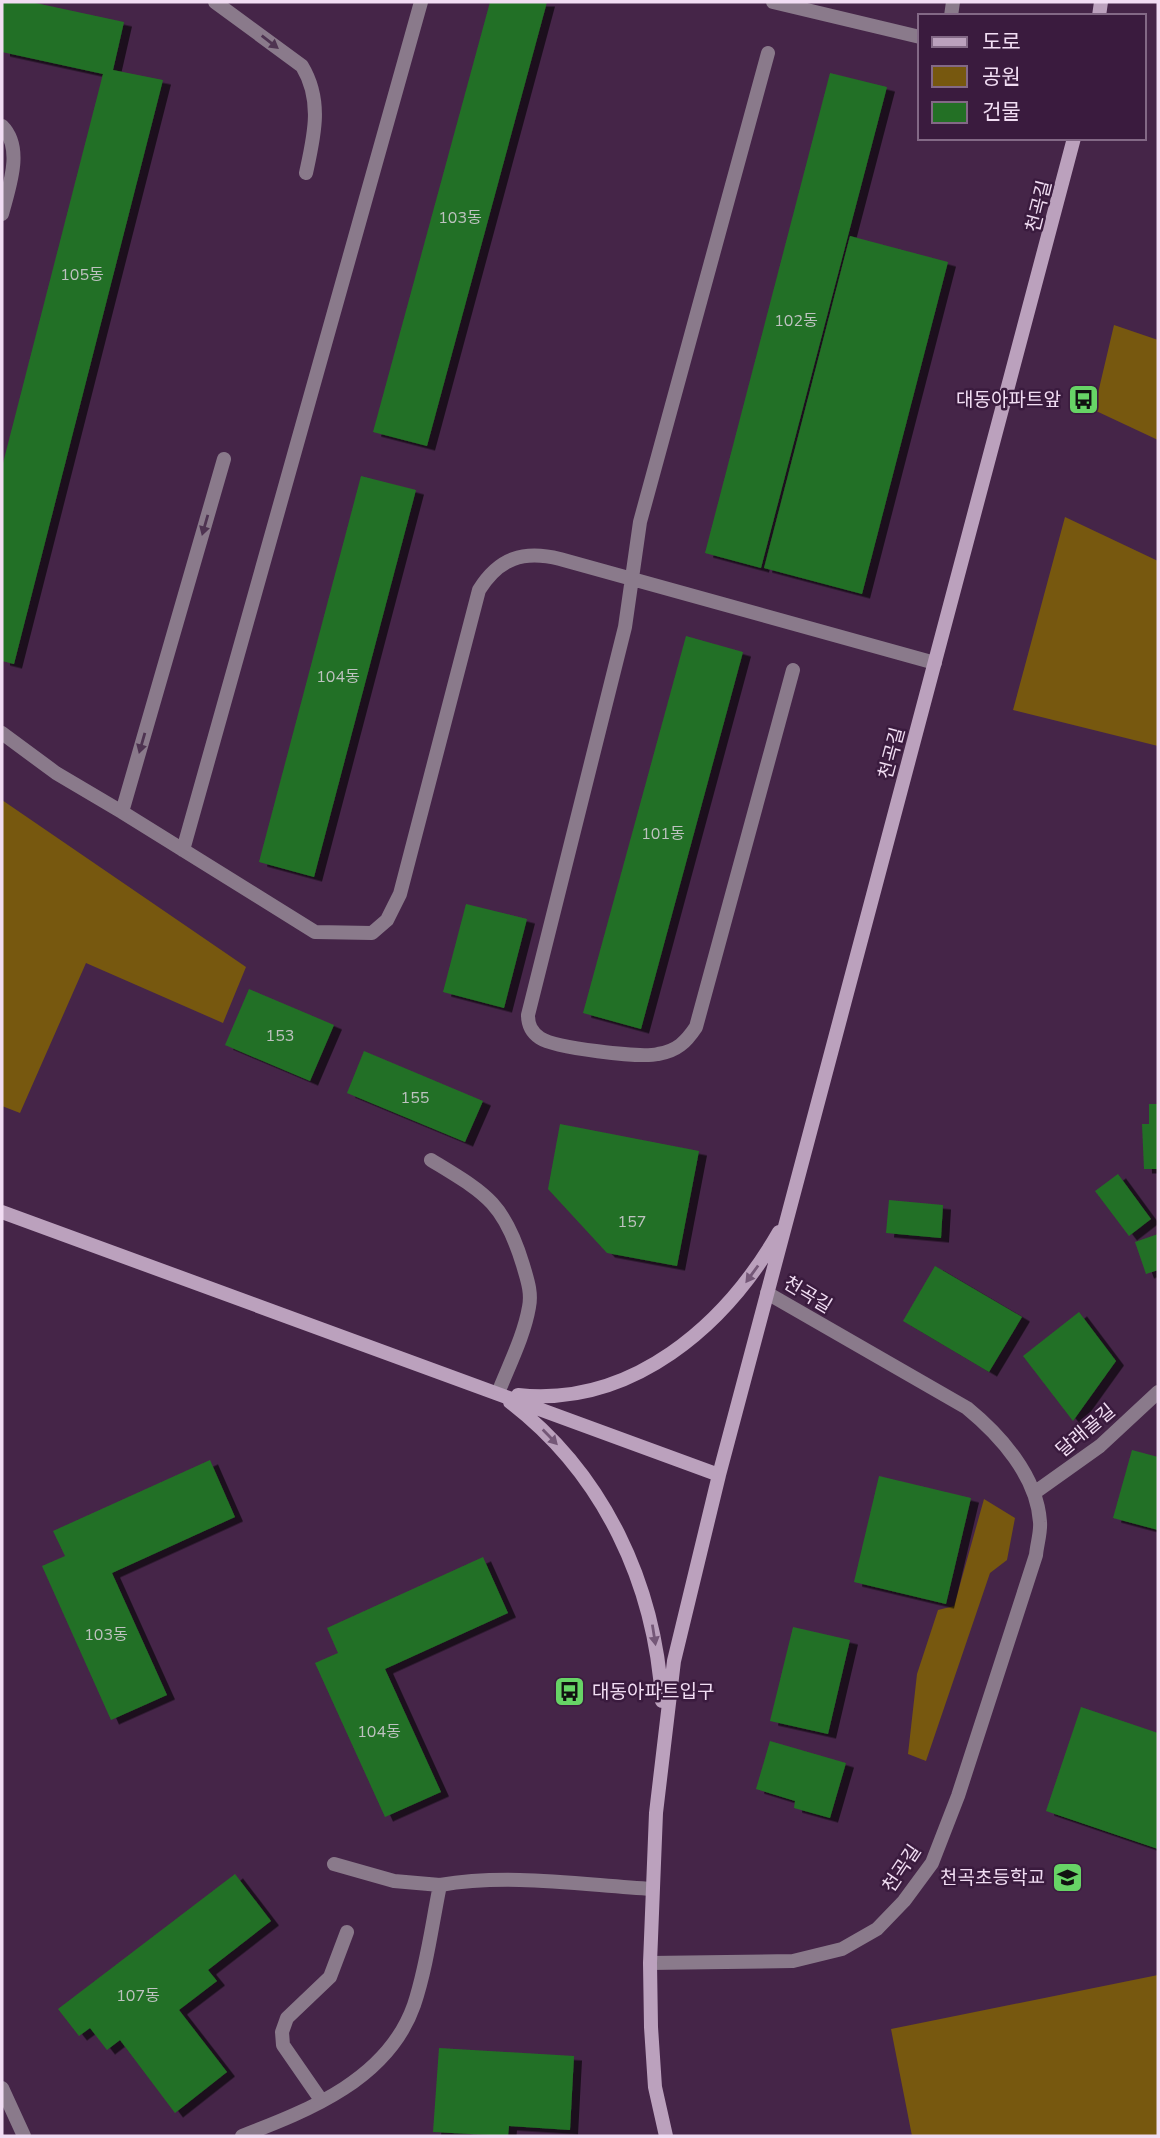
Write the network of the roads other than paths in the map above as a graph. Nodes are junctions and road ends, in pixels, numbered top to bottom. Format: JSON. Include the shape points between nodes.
{"nodes":[{"id":1,"x":215,"y":2,"type":"edge"},
{"id":2,"x":421,"y":2,"type":"edge"},
{"id":3,"x":773,"y":2,"type":"edge"},
{"id":4,"x":918,"y":37,"type":"edge"},
{"id":5,"x":768,"y":53,"type":"dead end"},
{"id":6,"x":2,"y":125,"type":"edge"},
{"id":7,"x":1073,"y":140,"type":"edge"},
{"id":8,"x":306,"y":173,"type":"dead end"},
{"id":9,"x":2,"y":214,"type":"edge"},
{"id":10,"x":224,"y":459,"type":"dead end"},
{"id":11,"x":631,"y":578,"type":"junction"},
{"id":12,"x":935,"y":663,"type":"junction"},
{"id":13,"x":793,"y":670,"type":"dead end"},
{"id":14,"x":2,"y":733,"type":"edge"},
{"id":15,"x":122,"y":812,"type":"junction"},
{"id":16,"x":183,"y":849,"type":"junction"},
{"id":17,"x":431,"y":1160,"type":"dead end"},
{"id":18,"x":2,"y":1212,"type":"edge"},
{"id":19,"x":788,"y":1216,"type":"junction"},
{"id":20,"x":767,"y":1293,"type":"junction"},
{"id":21,"x":1158,"y":1392,"type":"edge"},
{"id":22,"x":498,"y":1393,"type":"junction"},
{"id":23,"x":719,"y":1475,"type":"junction"},
{"id":24,"x":1034,"y":1493,"type":"junction"},
{"id":25,"x":664,"y":1731,"type":"junction"},
{"id":26,"x":334,"y":1864,"type":"dead end"},
{"id":27,"x":440,"y":1885,"type":"junction"},
{"id":28,"x":652,"y":1889,"type":"junction"},
{"id":29,"x":347,"y":1932,"type":"dead end"},
{"id":30,"x":650,"y":1963,"type":"junction"},
{"id":31,"x":2,"y":2088,"type":"edge"},
{"id":32,"x":321,"y":2100,"type":"junction"},
{"id":33,"x":24,"y":2136,"type":"edge"},
{"id":34,"x":242,"y":2136,"type":"edge"},
{"id":35,"x":666,"y":2136,"type":"edge"}],
"edges":[{"from":1,"to":8,"type":"street","one_way":true,"via":[[302,66],[310,81],[316,104],[315,133]]},
{"from":2,"to":16,"type":"street"},
{"from":3,"to":4,"type":"street"},
{"from":5,"to":11,"type":"street","via":[[640,522]]},
{"from":6,"to":9,"type":"street","via":[[10,139],[13,162]]},
{"from":7,"to":12,"type":"street","name":"천곡길"},
{"from":10,"to":15,"type":"street","one_way":true},
{"from":11,"to":12,"type":"street"},
{"from":11,"to":13,"type":"street","via":[[625,627],[528,1015],[528,1025],[537,1037],[570,1047],[656,1055],[685,1044],[696,1027]]},
{"from":11,"to":16,"type":"street","via":[[533,555],[499,565],[490,573],[479,590],[400,894],[387,920],[372,933],[316,932]]},
{"from":12,"to":19,"type":"street","name":"천곡길"},
{"from":14,"to":15,"type":"street","via":[[56,773]]},
{"from":15,"to":16,"type":"street"},
{"from":17,"to":22,"type":"street","via":[[480,1191],[502,1212],[531,1290],[523,1328]]},
{"from":18,"to":22,"type":"street"},
{"from":19,"to":20,"type":"street","name":"천곡길"},
{"from":19,"to":22,"type":"street","one_way":true,"via":[[763,1259],[714,1319],[648,1368],[613,1385],[578,1394]]},
{"from":20,"to":23,"type":"street"},
{"from":20,"to":24,"type":"street","name":"천곡길","via":[[967,1408],[993,1429]]},
{"from":21,"to":24,"type":"street","name":"달래골길","via":[[1100,1446]]},
{"from":22,"to":23,"type":"street"},
{"from":22,"to":25,"type":"street","one_way":true,"via":[[564,1451],[596,1496],[638,1573],[654,1632]]},
{"from":23,"to":25,"type":"street","via":[[674,1661]]},
{"from":24,"to":30,"type":"street","name":"천곡길","via":[[1040,1522],[1036,1555],[988,1706],[932,1863],[904,1901],[877,1929],[842,1949],[793,1961]]},
{"from":25,"to":28,"type":"street"},
{"from":26,"to":27,"type":"street","via":[[394,1881]]},
{"from":27,"to":28,"type":"street","via":[[504,1879]]},
{"from":27,"to":32,"type":"street","via":[[419,1987],[404,2027],[379,2064]]},
{"from":28,"to":30,"type":"street"},
{"from":29,"to":32,"type":"street","via":[[330,1977],[287,2018],[282,2032],[283,2046]]},
{"from":30,"to":35,"type":"street","via":[[655,2087]]},
{"from":31,"to":33,"type":"street"},
{"from":32,"to":34,"type":"street"}]}
